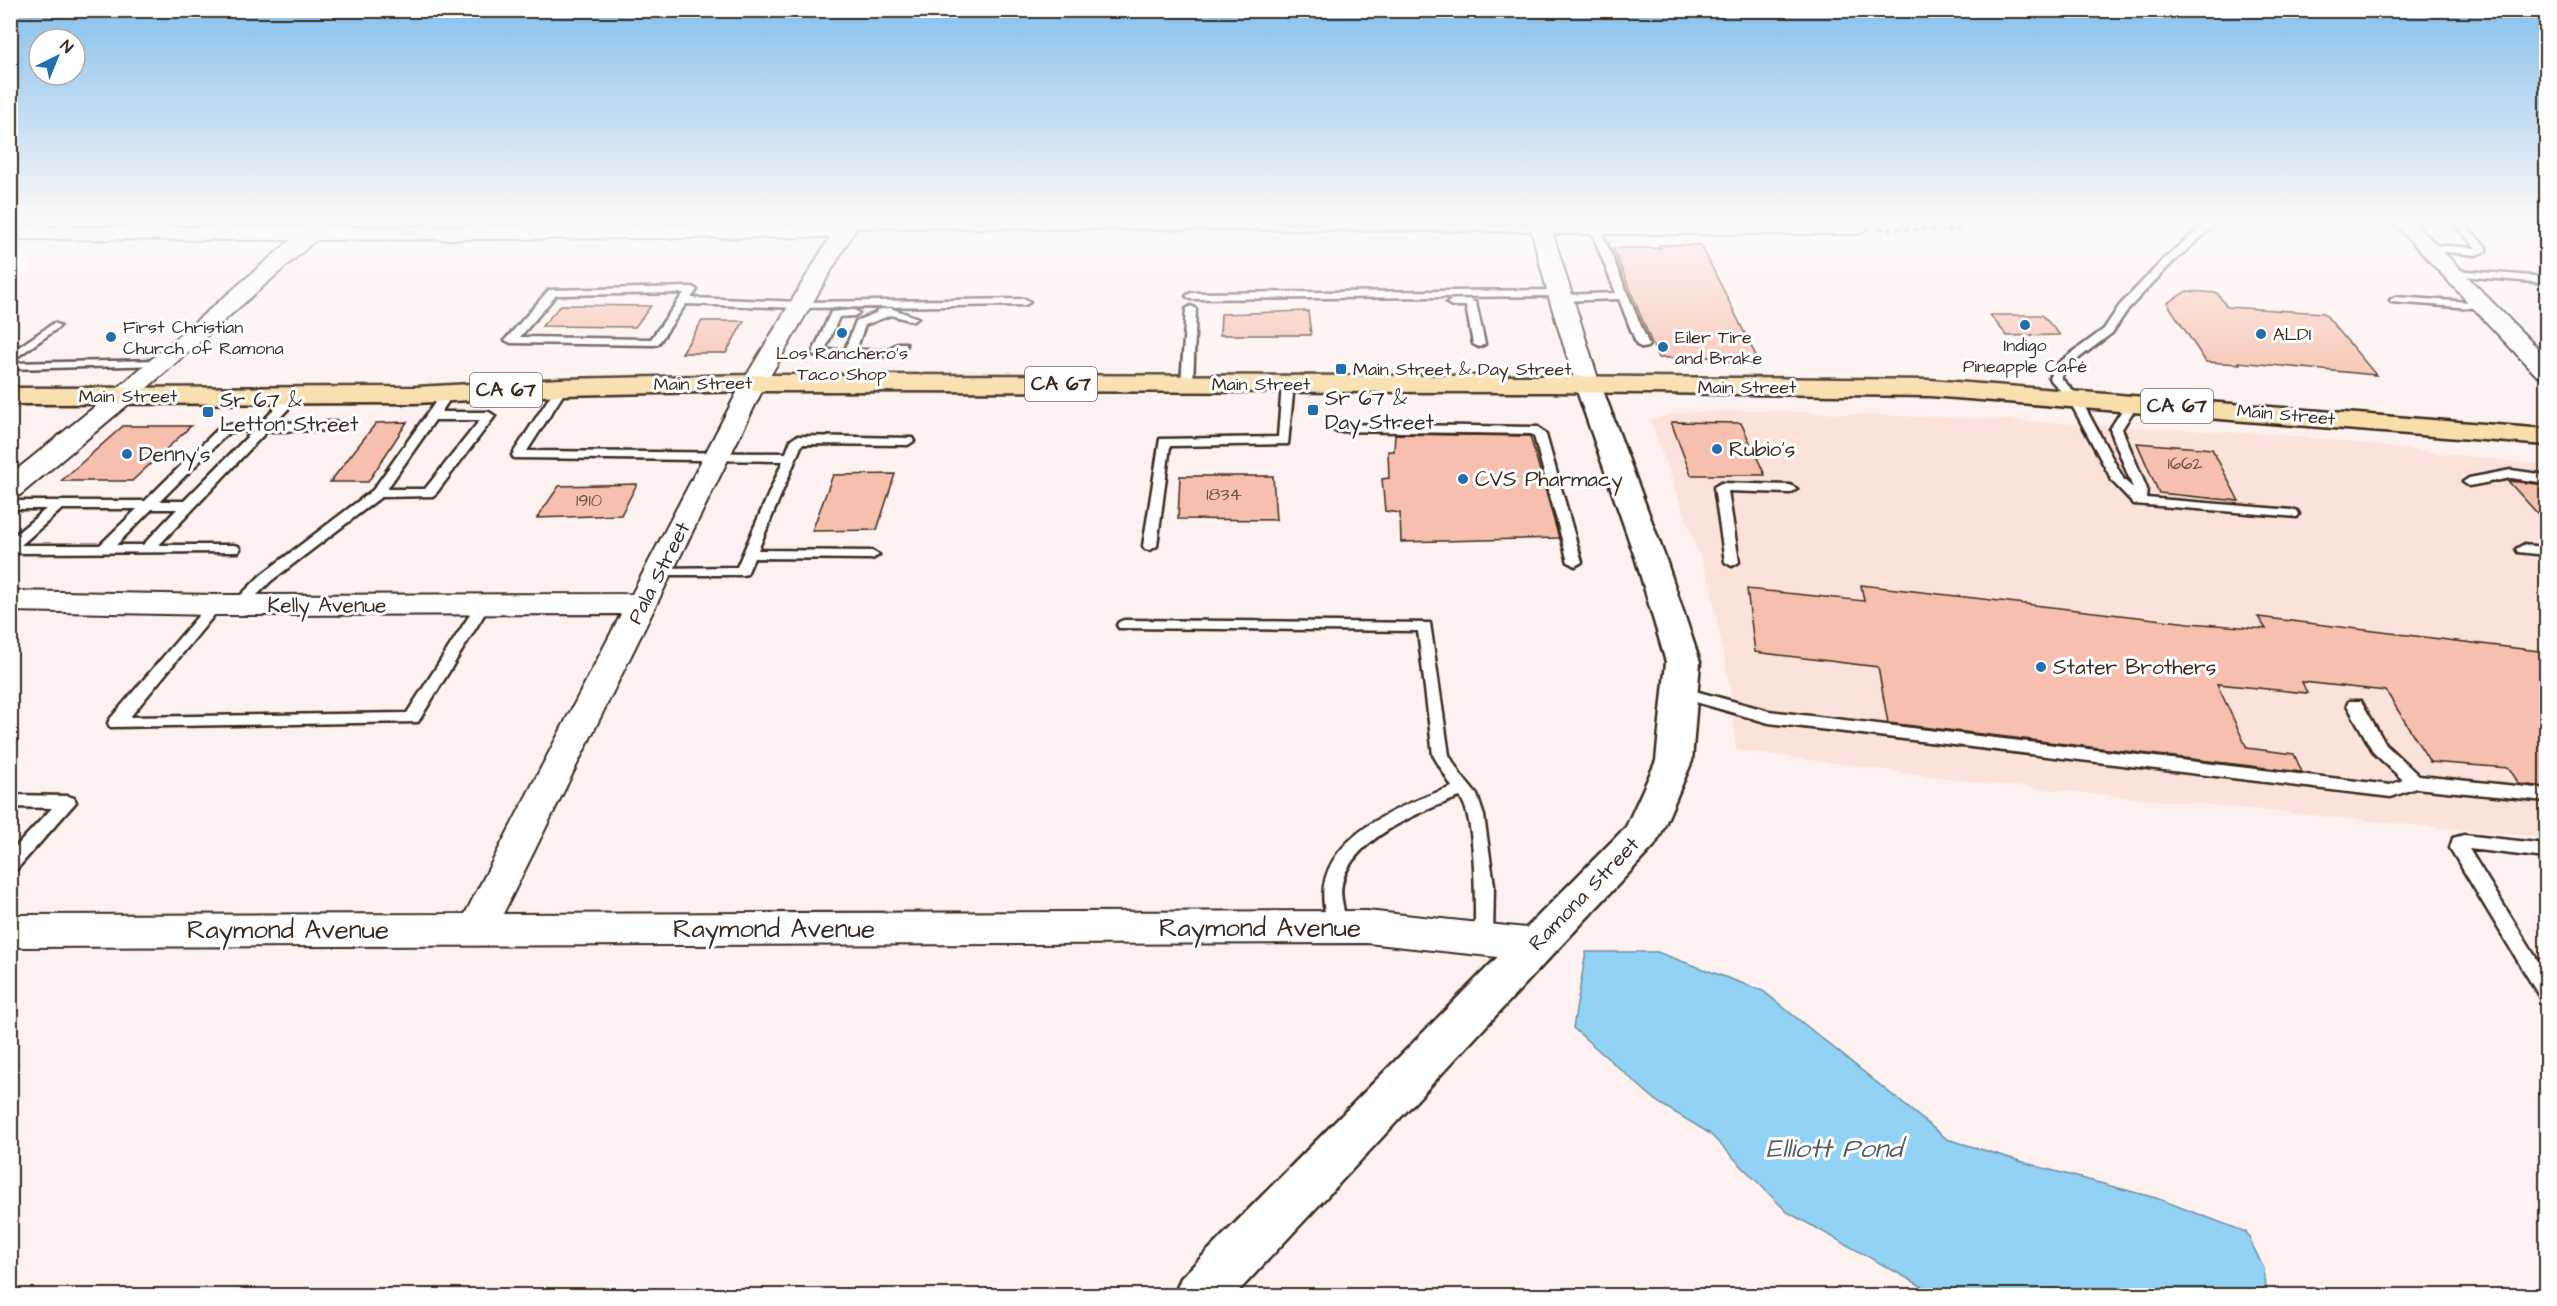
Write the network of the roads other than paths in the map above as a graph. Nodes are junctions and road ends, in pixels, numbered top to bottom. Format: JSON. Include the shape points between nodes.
{"nodes":[{"id":1,"x":255,"y":282,"type":"edge"},
{"id":2,"x":814,"y":282,"type":"edge"},
{"id":3,"x":1556,"y":282,"type":"edge"},
{"id":4,"x":1617,"y":282,"type":"edge"},
{"id":5,"x":2148,"y":282,"type":"edge"},
{"id":6,"x":2462,"y":282,"type":"edge"},
{"id":7,"x":1559,"y":295,"type":"junction"},
{"id":8,"x":1191,"y":296,"type":"dead end"},
{"id":9,"x":1623,"y":296,"type":"junction"},
{"id":10,"x":2395,"y":300,"type":"dead end"},
{"id":11,"x":683,"y":301,"type":"junction"},
{"id":12,"x":1024,"y":302,"type":"dead end"},
{"id":13,"x":1353,"y":302,"type":"dead end"},
{"id":14,"x":801,"y":305,"type":"junction"},
{"id":15,"x":2485,"y":306,"type":"junction"},
{"id":16,"x":1191,"y":309,"type":"dead end"},
{"id":17,"x":890,"y":311,"type":"junction"},
{"id":18,"x":913,"y":318,"type":"dead end"},
{"id":19,"x":54,"y":326,"type":"dead end"},
{"id":20,"x":1479,"y":344,"type":"dead end"},
{"id":21,"x":902,"y":345,"type":"dead end"},
{"id":22,"x":1643,"y":345,"type":"dead end"},
{"id":23,"x":849,"y":354,"type":"junction"},
{"id":24,"x":10,"y":359,"type":"edge"},
{"id":25,"x":161,"y":363,"type":"junction"},
{"id":26,"x":10,"y":366,"type":"edge"},
{"id":27,"x":2547,"y":371,"type":"edge"},
{"id":28,"x":754,"y":383,"type":"junction"},
{"id":29,"x":1186,"y":384,"type":"junction"},
{"id":30,"x":1288,"y":384,"type":"junction"},
{"id":31,"x":1588,"y":385,"type":"junction"},
{"id":32,"x":562,"y":387,"type":"junction"},
{"id":33,"x":448,"y":393,"type":"junction"},
{"id":34,"x":295,"y":395,"type":"junction"},
{"id":35,"x":10,"y":396,"type":"edge"},
{"id":36,"x":122,"y":397,"type":"junction"},
{"id":37,"x":2074,"y":398,"type":"junction"},
{"id":38,"x":2133,"y":402,"type":"junction"},
{"id":39,"x":432,"y":416,"type":"junction"},
{"id":40,"x":344,"y":426,"type":"dead end"},
{"id":41,"x":264,"y":427,"type":"junction"},
{"id":42,"x":1339,"y":428,"type":"dead end"},
{"id":43,"x":2547,"y":437,"type":"edge"},
{"id":44,"x":908,"y":441,"type":"dead end"},
{"id":45,"x":717,"y":456,"type":"junction"},
{"id":46,"x":791,"y":458,"type":"junction"},
{"id":47,"x":2547,"y":479,"type":"edge"},
{"id":48,"x":2469,"y":482,"type":"dead end"},
{"id":49,"x":10,"y":489,"type":"edge"},
{"id":50,"x":1790,"y":489,"type":"dead end"},
{"id":51,"x":378,"y":493,"type":"junction"},
{"id":52,"x":2139,"y":501,"type":"junction"},
{"id":53,"x":10,"y":505,"type":"edge"},
{"id":54,"x":59,"y":505,"type":"junction"},
{"id":55,"x":147,"y":505,"type":"junction"},
{"id":56,"x":188,"y":505,"type":"junction"},
{"id":57,"x":2292,"y":514,"type":"dead end"},
{"id":58,"x":1150,"y":546,"type":"dead end"},
{"id":59,"x":10,"y":548,"type":"edge"},
{"id":60,"x":148,"y":548,"type":"junction"},
{"id":61,"x":104,"y":549,"type":"junction"},
{"id":62,"x":233,"y":549,"type":"dead end"},
{"id":63,"x":2523,"y":549,"type":"dead end"},
{"id":64,"x":2547,"y":551,"type":"edge"},
{"id":65,"x":749,"y":554,"type":"junction"},
{"id":66,"x":872,"y":555,"type":"dead end"},
{"id":67,"x":1575,"y":562,"type":"dead end"},
{"id":68,"x":1732,"y":562,"type":"dead end"},
{"id":69,"x":659,"y":572,"type":"junction"},
{"id":70,"x":10,"y":601,"type":"edge"},
{"id":71,"x":643,"y":604,"type":"junction"},
{"id":72,"x":227,"y":605,"type":"junction"},
{"id":73,"x":483,"y":605,"type":"junction"},
{"id":74,"x":1124,"y":625,"type":"dead end"},
{"id":75,"x":1680,"y":692,"type":"junction"},
{"id":76,"x":2355,"y":705,"type":"dead end"},
{"id":77,"x":2415,"y":782,"type":"junction"},
{"id":78,"x":1463,"y":789,"type":"junction"},
{"id":79,"x":2547,"y":795,"type":"edge"},
{"id":80,"x":10,"y":801,"type":"edge"},
{"id":81,"x":2547,"y":851,"type":"edge"},
{"id":82,"x":10,"y":865,"type":"edge"},
{"id":83,"x":1337,"y":928,"type":"junction"},
{"id":84,"x":476,"y":930,"type":"junction"},
{"id":85,"x":10,"y":931,"type":"edge"},
{"id":86,"x":1484,"y":940,"type":"junction"},
{"id":87,"x":1536,"y":945,"type":"junction"},
{"id":88,"x":2547,"y":990,"type":"edge"},
{"id":89,"x":1199,"y":1296,"type":"edge"}],
"edges":[{"from":1,"to":25,"type":"street"},
{"from":2,"to":14,"type":"street","name":"Pala Street"},
{"from":3,"to":7,"type":"street"},
{"from":4,"to":9,"type":"lane"},
{"from":5,"to":37,"type":"lane","via":[[2108,331],[2061,366],[2055,378]]},
{"from":6,"to":15,"type":"street"},
{"from":7,"to":8,"type":"lane"},
{"from":7,"to":9,"type":"lane"},
{"from":7,"to":31,"type":"street"},
{"from":9,"to":22,"type":"lane"},
{"from":10,"to":15,"type":"lane"},
{"from":11,"to":11,"type":"lane","via":[[654,342],[511,340],[553,292],[692,290]]},
{"from":11,"to":14,"type":"lane"},
{"from":12,"to":14,"type":"lane"},
{"from":13,"to":20,"type":"lane","via":[[1471,303]]},
{"from":14,"to":28,"type":"street","name":"Pala Street"},
{"from":15,"to":27,"type":"street"},
{"from":16,"to":29,"type":"lane"},
{"from":17,"to":18,"type":"lane"},
{"from":17,"to":23,"type":"lane","via":[[860,323]]},
{"from":17,"to":23,"type":"lane","via":[[835,314],[818,354]]},
{"from":19,"to":24,"type":"lane"},
{"from":21,"to":23,"type":"lane","via":[[889,353]]},
{"from":25,"to":26,"type":"lane"},
{"from":25,"to":36,"type":"street"},
{"from":28,"to":29,"type":"main road","name":"Main Street","number":"CA 67"},
{"from":28,"to":32,"type":"main road","name":"Main Street","number":"CA 67"},
{"from":28,"to":45,"type":"street","name":"Pala Street"},
{"from":29,"to":30,"type":"main road","name":"Main Street","number":"CA 67"},
{"from":30,"to":31,"type":"main road","name":"Main Street","number":"CA 67"},
{"from":30,"to":58,"type":"lane","via":[[1284,441],[1164,442]]},
{"from":31,"to":37,"type":"main road","name":"Main Street","number":"CA 67","via":[[1955,388]]},
{"from":31,"to":75,"type":"main road","name":"Ramona Street","via":[[1683,662]]},
{"from":32,"to":33,"type":"main road","name":"Main Street","number":"CA 67"},
{"from":32,"to":45,"type":"lane","via":[[518,455]]},
{"from":33,"to":34,"type":"main road","name":"Main Street","number":"CA 67"},
{"from":33,"to":39,"type":"lane"},
{"from":34,"to":36,"type":"main road","name":"Main Street","number":"CA 67"},
{"from":34,"to":41,"type":"lane"},
{"from":35,"to":36,"type":"main road","name":"Main Street","number":"CA 67"},
{"from":36,"to":49,"type":"street"},
{"from":37,"to":38,"type":"main road","name":"Main Street","number":"CA 67"},
{"from":37,"to":52,"type":"lane","via":[[2119,482]]},
{"from":38,"to":43,"type":"main road","name":"Main Street","number":"CA 67"},
{"from":38,"to":52,"type":"lane","via":[[2116,429],[2140,489]]},
{"from":39,"to":51,"type":"lane"},
{"from":39,"to":51,"type":"lane","via":[[489,416],[429,493]]},
{"from":40,"to":41,"type":"lane"},
{"from":41,"to":55,"type":"lane","via":[[226,428]]},
{"from":41,"to":56,"type":"lane"},
{"from":42,"to":67,"type":"lane","via":[[1534,430],[1540,435]]},
{"from":44,"to":46,"type":"lane","via":[[797,440]]},
{"from":45,"to":46,"type":"lane"},
{"from":45,"to":69,"type":"street","name":"Pala Street"},
{"from":46,"to":65,"type":"lane"},
{"from":47,"to":48,"type":"lane","via":[[2511,474]]},
{"from":50,"to":68,"type":"lane","via":[[1721,487]]},
{"from":51,"to":72,"type":"lane"},
{"from":52,"to":57,"type":"lane"},
{"from":53,"to":54,"type":"lane"},
{"from":54,"to":55,"type":"lane"},
{"from":54,"to":59,"type":"lane"},
{"from":55,"to":56,"type":"lane"},
{"from":55,"to":61,"type":"lane"},
{"from":56,"to":60,"type":"lane"},
{"from":59,"to":61,"type":"lane"},
{"from":60,"to":61,"type":"lane"},
{"from":60,"to":62,"type":"lane"},
{"from":63,"to":64,"type":"lane"},
{"from":65,"to":66,"type":"lane"},
{"from":65,"to":69,"type":"lane","via":[[742,571]]},
{"from":69,"to":71,"type":"street","name":"Pala Street"},
{"from":70,"to":72,"type":"street","name":"Kelly Avenue"},
{"from":71,"to":73,"type":"street","name":"Kelly Avenue"},
{"from":71,"to":84,"type":"street","name":"Pala Street"},
{"from":72,"to":73,"type":"street","name":"Kelly Avenue"},
{"from":72,"to":73,"type":"lane","via":[[116,723],[412,718]]},
{"from":74,"to":78,"type":"lane","via":[[1425,626],[1441,755]]},
{"from":75,"to":77,"type":"lane","via":[[1769,717],[2391,791]]},
{"from":75,"to":87,"type":"main road","name":"Ramona Street","via":[[1674,760],[1641,836]]},
{"from":76,"to":77,"type":"lane","via":[[2380,748]]},
{"from":77,"to":79,"type":"lane"},
{"from":78,"to":83,"type":"lane","via":[[1389,822],[1360,842],[1341,862],[1332,884]]},
{"from":78,"to":86,"type":"lane","via":[[1472,799],[1476,816],[1485,885]]},
{"from":80,"to":82,"type":"lane","via":[[68,802]]},
{"from":81,"to":88,"type":"lane","via":[[2459,843]]},
{"from":83,"to":84,"type":"street","name":"Raymond Avenue"},
{"from":83,"to":86,"type":"street","name":"Raymond Avenue","via":[[1368,927]]},
{"from":84,"to":85,"type":"street","name":"Raymond Avenue"},
{"from":86,"to":87,"type":"street","name":"Raymond Avenue"},
{"from":87,"to":89,"type":"main road","name":"Ramona Street"}]}
